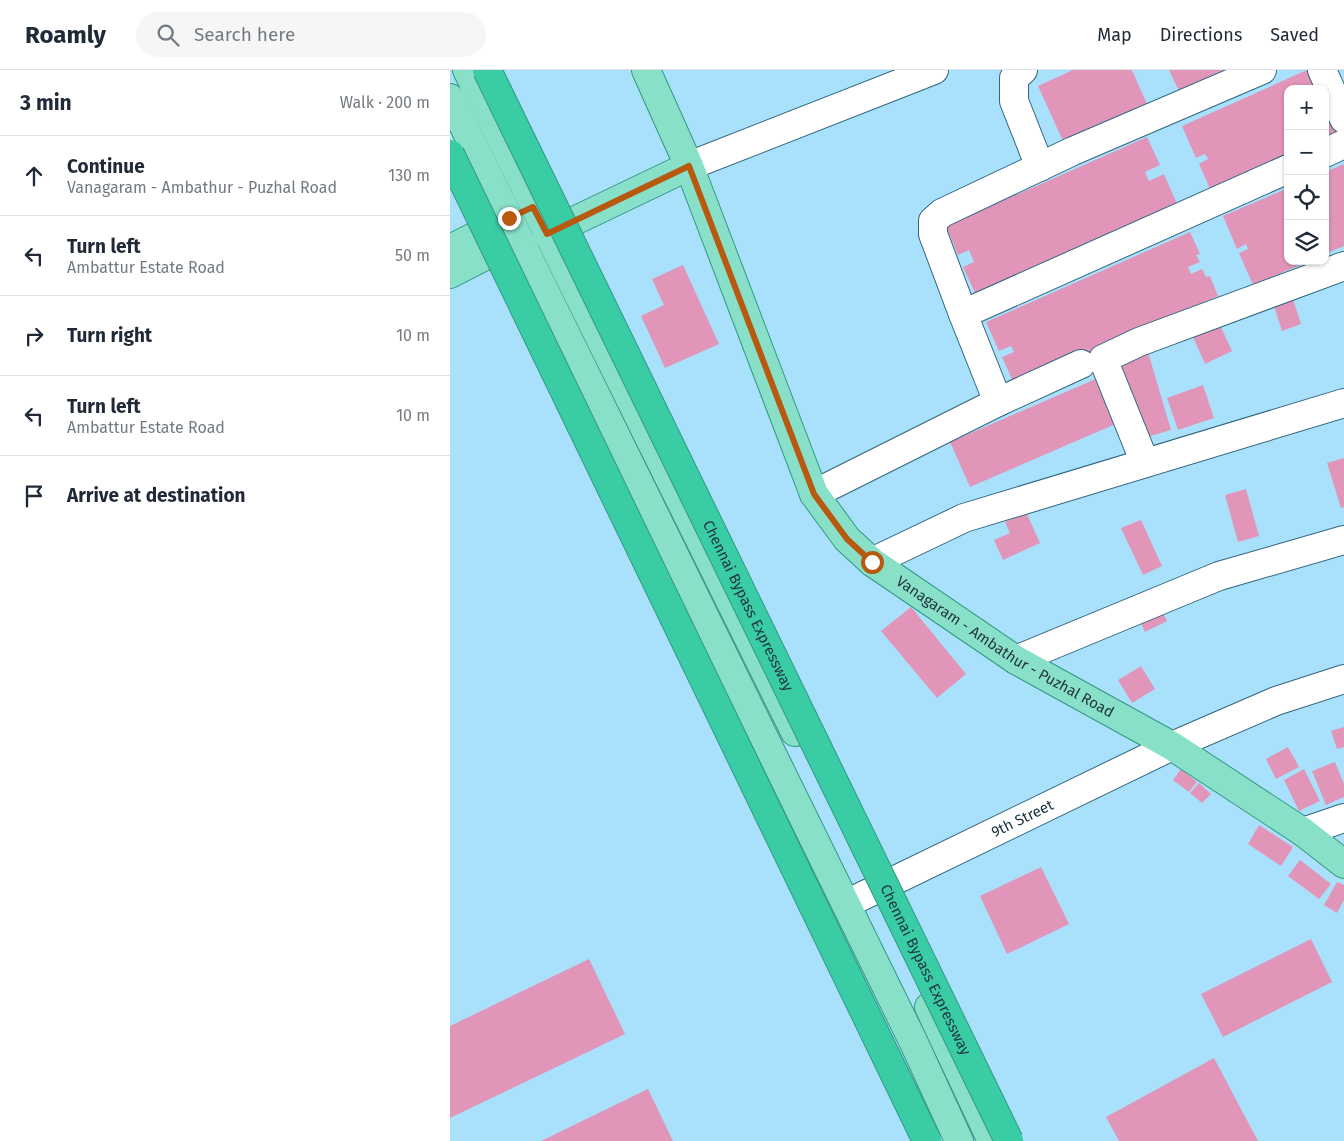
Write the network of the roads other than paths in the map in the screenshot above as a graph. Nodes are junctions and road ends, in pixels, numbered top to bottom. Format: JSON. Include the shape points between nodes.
{"nodes":[{"id":1,"x":467,"y":70,"type":"edge"},
{"id":2,"x":487,"y":70,"type":"edge"},
{"id":3,"x":646,"y":70,"type":"edge"},
{"id":4,"x":934,"y":70,"type":"edge"},
{"id":5,"x":1023,"y":70,"type":"edge"},
{"id":6,"x":1262,"y":70,"type":"edge"},
{"id":7,"x":1322,"y":70,"type":"edge"},
{"id":8,"x":450,"y":98,"type":"edge"},
{"id":9,"x":1344,"y":119,"type":"edge"},
{"id":10,"x":1344,"y":144,"type":"edge"},
{"id":11,"x":1329,"y":151,"type":"edge"},
{"id":12,"x":450,"y":154,"type":"edge"},
{"id":13,"x":689,"y":166,"type":"junction"},
{"id":14,"x":1040,"y":167,"type":"junction"},
{"id":15,"x":1284,"y":171,"type":"edge"},
{"id":16,"x":541,"y":222,"type":"junction"},
{"id":17,"x":514,"y":228,"type":"junction"},
{"id":18,"x":450,"y":249,"type":"edge"},
{"id":19,"x":1344,"y":266,"type":"edge"},
{"id":20,"x":450,"y":274,"type":"edge"},
{"id":21,"x":962,"y":314,"type":"junction"},
{"id":22,"x":1081,"y":364,"type":"dead end"},
{"id":23,"x":998,"y":402,"type":"junction"},
{"id":24,"x":1344,"y":403,"type":"edge"},
{"id":25,"x":1145,"y":463,"type":"junction"},
{"id":26,"x":814,"y":494,"type":"junction"},
{"id":27,"x":1344,"y":540,"type":"edge"},
{"id":28,"x":872,"y":562,"type":"junction"},
{"id":29,"x":1016,"y":660,"type":"junction"},
{"id":30,"x":1344,"y":679,"type":"edge"},
{"id":31,"x":1172,"y":746,"type":"junction"},
{"id":32,"x":1344,"y":818,"type":"edge"},
{"id":33,"x":1303,"y":832,"type":"junction"},
{"id":34,"x":1344,"y":864,"type":"edge"},
{"id":35,"x":874,"y":892,"type":"junction"},
{"id":36,"x":846,"y":904,"type":"junction"},
{"id":37,"x":927,"y":1141,"type":"edge"},
{"id":38,"x":959,"y":1141,"type":"edge"},
{"id":39,"x":992,"y":1141,"type":"edge"},
{"id":40,"x":1008,"y":1141,"type":"edge"}],
"edges":[{"from":1,"to":16,"type":"main road"},
{"from":2,"to":40,"type":"highway","name":"Chennai Bypass Expressway","bridge":true},
{"from":3,"to":13,"type":"main road","name":"Vanagaram - Ambathur - Puzhal Road"},
{"from":4,"to":13,"type":"street"},
{"from":5,"to":14,"type":"street","via":[[1014,78],[1014,101]]},
{"from":6,"to":14,"type":"street"},
{"from":7,"to":9,"type":"street"},
{"from":8,"to":17,"type":"main road"},
{"from":10,"to":11,"type":"street"},
{"from":12,"to":37,"type":"highway","bridge":true},
{"from":13,"to":16,"type":"main road"},
{"from":13,"to":26,"type":"main road","name":"Vanagaram - Ambathur - Puzhal Road"},
{"from":14,"to":21,"type":"street","via":[[942,213],[933,221],[933,234]]},
{"from":15,"to":21,"type":"street"},
{"from":16,"to":17,"type":"main road"},
{"from":16,"to":35,"type":"main road","via":[[578,290]]},
{"from":17,"to":18,"type":"main road"},
{"from":17,"to":20,"type":"main road"},
{"from":17,"to":36,"type":"main road"},
{"from":19,"to":25,"type":"street","via":[[1139,342],[1103,359]]},
{"from":21,"to":23,"type":"street"},
{"from":22,"to":23,"type":"street"},
{"from":23,"to":26,"type":"street"},
{"from":24,"to":25,"type":"street"},
{"from":25,"to":28,"type":"street","via":[[964,518]]},
{"from":26,"to":28,"type":"main road","name":"Vanagaram - Ambathur - Puzhal Road","via":[[847,539]]},
{"from":27,"to":29,"type":"street","via":[[1219,576]]},
{"from":28,"to":29,"type":"main road","name":"Vanagaram - Ambathur - Puzhal Road"},
{"from":29,"to":31,"type":"main road","name":"Vanagaram - Ambathur - Puzhal Road"},
{"from":30,"to":31,"type":"street","name":"9th Street","via":[[1276,701]]},
{"from":31,"to":33,"type":"main road","name":"Vanagaram - Ambathur - Puzhal Road"},
{"from":31,"to":35,"type":"street","name":"9th Street"},
{"from":32,"to":33,"type":"street"},
{"from":33,"to":34,"type":"main road","name":"Vanagaram - Ambathur - Puzhal Road"},
{"from":35,"to":36,"type":"street","name":"9th Street"},
{"from":35,"to":39,"type":"main road"},
{"from":36,"to":38,"type":"main road"}]}
